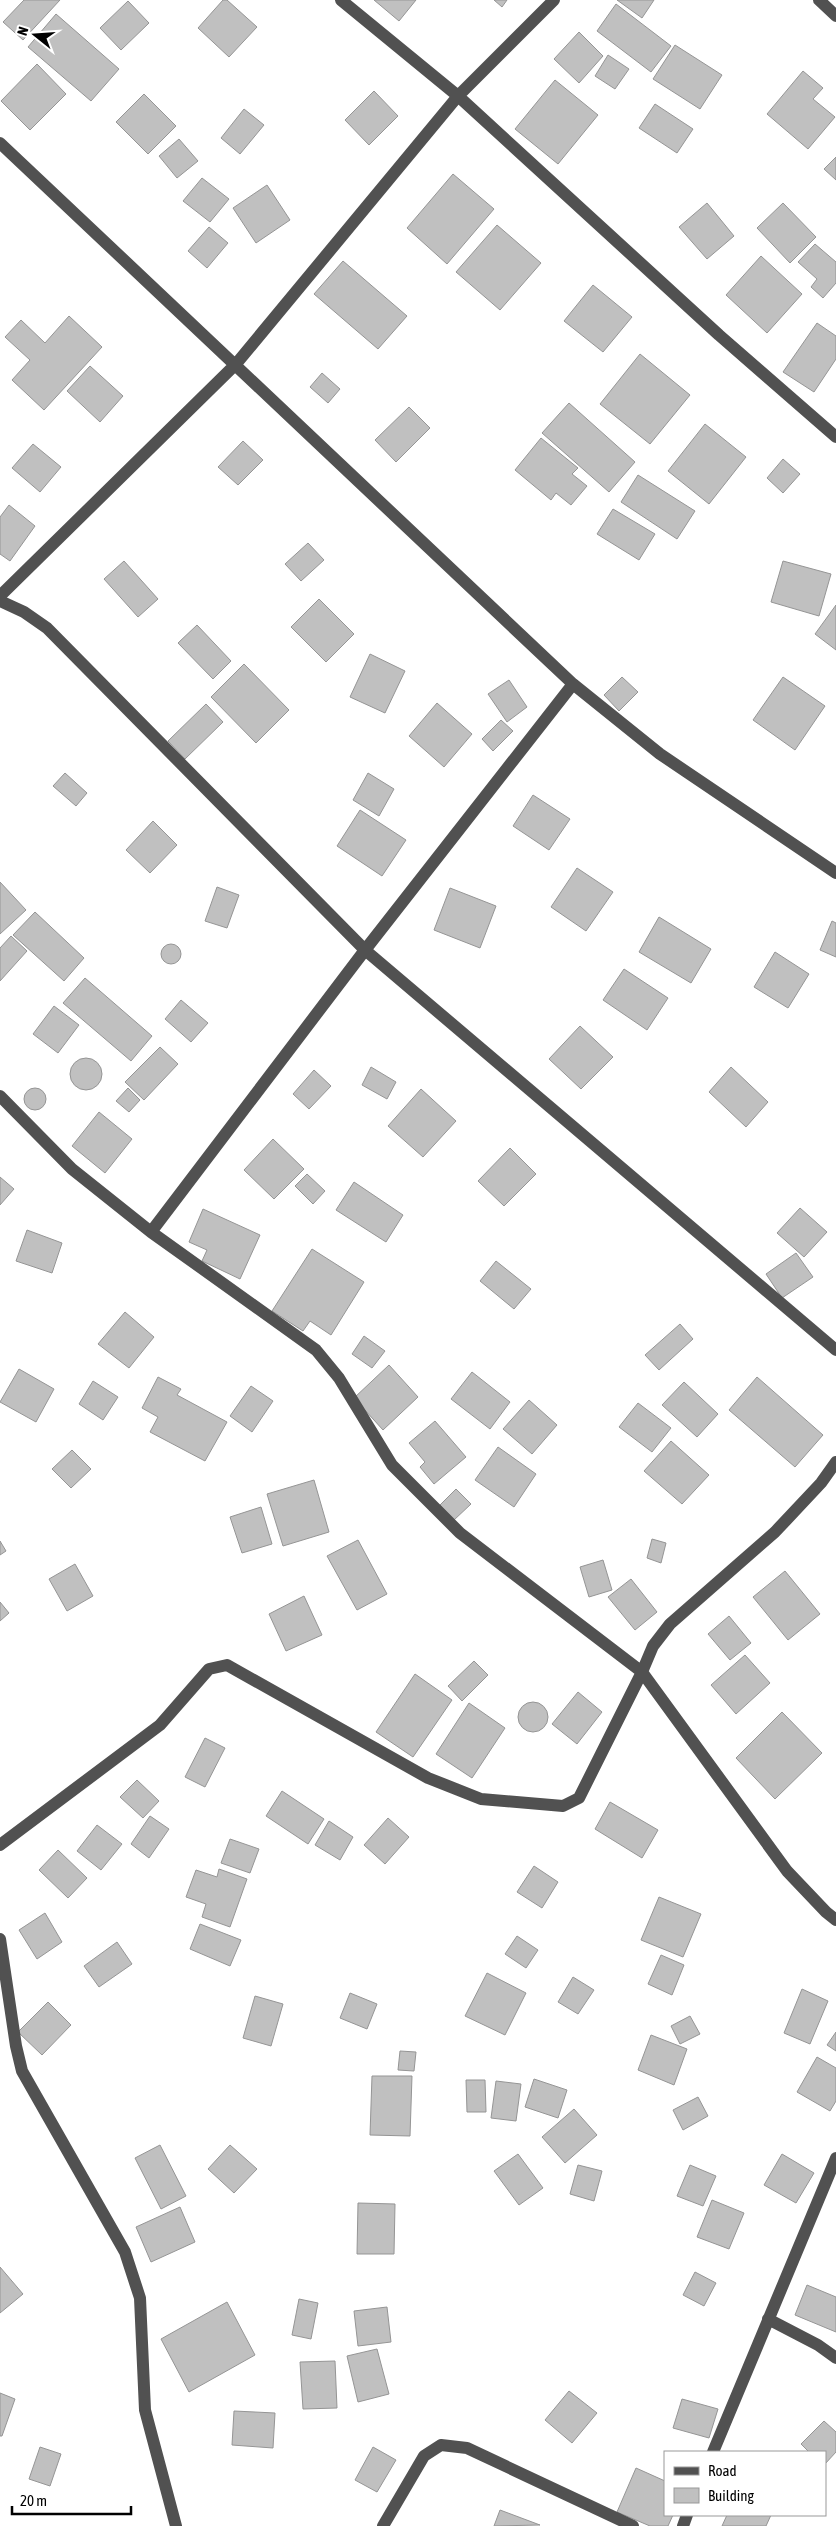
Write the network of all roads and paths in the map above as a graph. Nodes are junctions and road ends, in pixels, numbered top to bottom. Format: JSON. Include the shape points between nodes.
{"nodes":[{"id":1,"x":341,"y":0,"type":"edge"},
{"id":2,"x":554,"y":0,"type":"edge"},
{"id":3,"x":819,"y":0,"type":"edge"},
{"id":4,"x":836,"y":16,"type":"edge"},
{"id":5,"x":458,"y":96,"type":"junction"},
{"id":6,"x":0,"y":142,"type":"edge"},
{"id":7,"x":236,"y":364,"type":"junction"},
{"id":8,"x":836,"y":437,"type":"edge"},
{"id":9,"x":0,"y":596,"type":"edge"},
{"id":10,"x":0,"y":601,"type":"edge"},
{"id":11,"x":573,"y":684,"type":"junction"},
{"id":12,"x":836,"y":873,"type":"edge"},
{"id":13,"x":365,"y":950,"type":"junction"},
{"id":14,"x":0,"y":1096,"type":"edge"},
{"id":15,"x":151,"y":1232,"type":"junction"},
{"id":16,"x":836,"y":1350,"type":"edge"},
{"id":17,"x":836,"y":1462,"type":"edge"},
{"id":18,"x":642,"y":1672,"type":"junction"},
{"id":19,"x":0,"y":1845,"type":"edge"},
{"id":20,"x":836,"y":1920,"type":"edge"},
{"id":21,"x":0,"y":1939,"type":"edge"},
{"id":22,"x":836,"y":2158,"type":"edge"},
{"id":23,"x":768,"y":2319,"type":"junction"},
{"id":24,"x":836,"y":2358,"type":"edge"},
{"id":25,"x":713,"y":2451,"type":"edge"},
{"id":26,"x":176,"y":2526,"type":"edge"},
{"id":27,"x":383,"y":2526,"type":"edge"},
{"id":28,"x":633,"y":2526,"type":"edge"}],
"edges":[{"from":1,"to":5,"type":"street"},
{"from":2,"to":5,"type":"street"},
{"from":3,"to":4,"type":"street"},
{"from":5,"to":7,"type":"street"},
{"from":5,"to":8,"type":"street","via":[[718,335]]},
{"from":6,"to":7,"type":"street"},
{"from":7,"to":9,"type":"street"},
{"from":7,"to":11,"type":"street"},
{"from":10,"to":13,"type":"street","via":[[47,628]]},
{"from":11,"to":12,"type":"street","via":[[660,754]]},
{"from":11,"to":13,"type":"street"},
{"from":13,"to":15,"type":"street"},
{"from":13,"to":16,"type":"street"},
{"from":14,"to":15,"type":"street","via":[[72,1169]]},
{"from":15,"to":18,"type":"street","via":[[316,1350],[399,1472],[460,1532]]},
{"from":17,"to":18,"type":"street","via":[[775,1532],[670,1624],[653,1646]]},
{"from":18,"to":19,"type":"street","via":[[579,1798],[563,1806],[481,1799],[428,1778],[228,1665],[209,1669],[160,1725]]},
{"from":18,"to":20,"type":"street","via":[[787,1871]]},
{"from":21,"to":26,"type":"street","via":[[22,2071],[125,2252],[140,2298],[145,2410]]},
{"from":22,"to":23,"type":"street"},
{"from":23,"to":24,"type":"street"},
{"from":23,"to":25,"type":"street"},
{"from":27,"to":28,"type":"street","via":[[424,2456],[441,2444],[467,2448]]}]}
